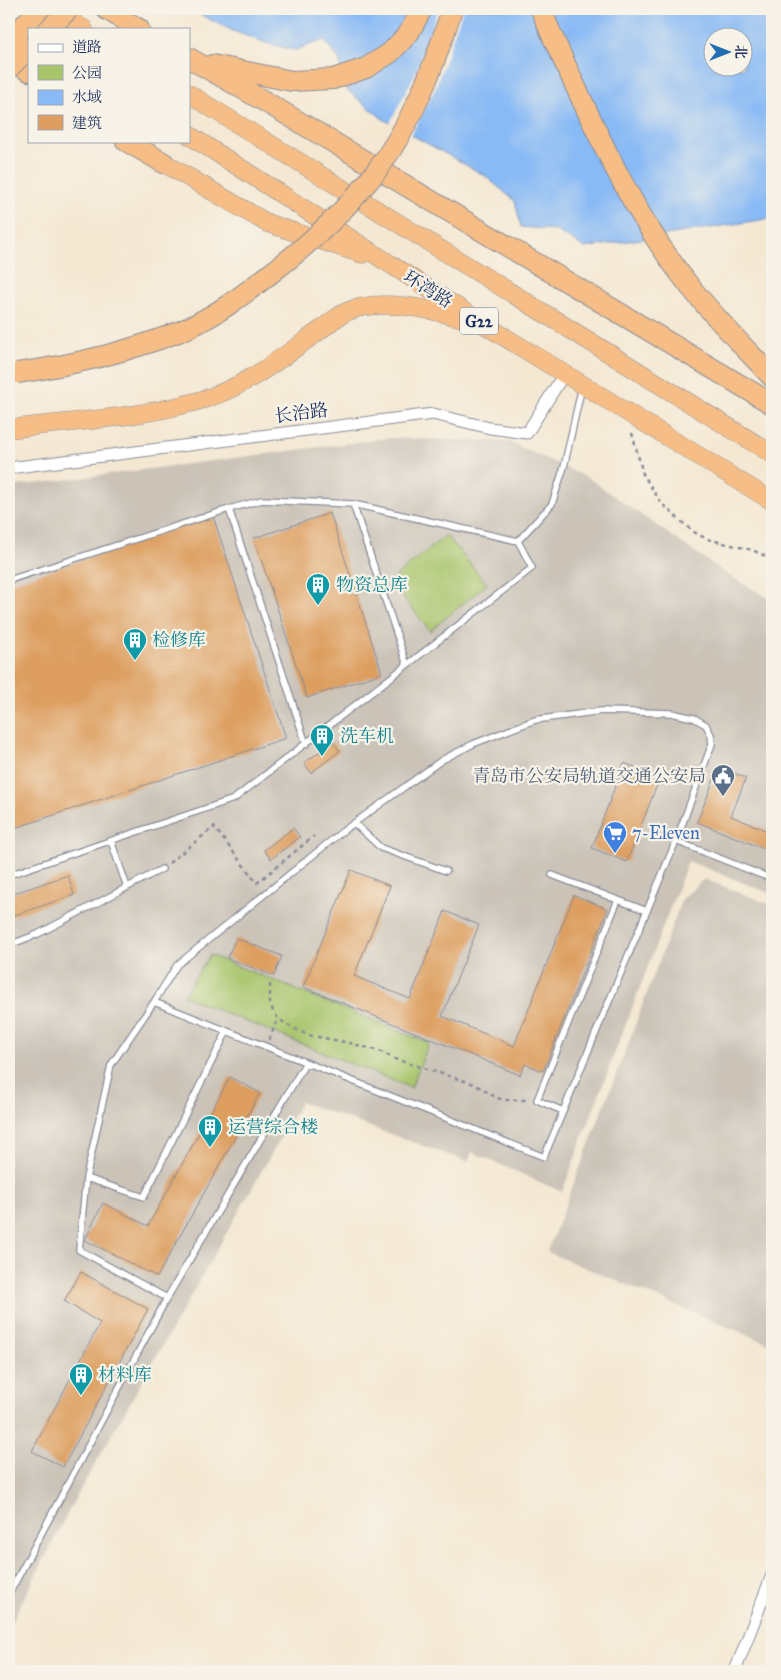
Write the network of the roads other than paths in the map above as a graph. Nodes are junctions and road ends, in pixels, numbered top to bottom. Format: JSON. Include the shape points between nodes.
{"nodes":[{"id":1,"x":39,"y":9,"type":"edge"},
{"id":2,"x":51,"y":9,"type":"edge"},
{"id":3,"x":69,"y":9,"type":"edge"},
{"id":4,"x":106,"y":9,"type":"edge"},
{"id":5,"x":422,"y":9,"type":"edge"},
{"id":6,"x":452,"y":9,"type":"edge"},
{"id":7,"x":541,"y":9,"type":"edge"},
{"id":8,"x":9,"y":23,"type":"edge"},
{"id":9,"x":50,"y":28,"type":"edge"},
{"id":10,"x":82,"y":28,"type":"edge"},
{"id":11,"x":137,"y":28,"type":"edge"},
{"id":12,"x":28,"y":33,"type":"edge"},
{"id":13,"x":9,"y":42,"type":"edge"},
{"id":14,"x":28,"y":49,"type":"edge"},
{"id":15,"x":9,"y":59,"type":"edge"},
{"id":16,"x":190,"y":59,"type":"edge"},
{"id":17,"x":9,"y":68,"type":"edge"},
{"id":18,"x":28,"y":71,"type":"edge"},
{"id":19,"x":190,"y":95,"type":"edge"},
{"id":20,"x":190,"y":135,"type":"edge"},
{"id":21,"x":128,"y":142,"type":"edge"},
{"id":22,"x":164,"y":163,"type":"joint"},
{"id":23,"x":384,"y":261,"type":"junction"},
{"id":24,"x":485,"y":325,"type":"junction"},
{"id":25,"x":13,"y":374,"type":"edge"},
{"id":26,"x":564,"y":374,"type":"junction"},
{"id":27,"x":772,"y":377,"type":"edge"},
{"id":28,"x":582,"y":385,"type":"junction"},
{"id":29,"x":772,"y":404,"type":"edge"},
{"id":30,"x":13,"y":428,"type":"edge"},
{"id":31,"x":772,"y":454,"type":"edge"},
{"id":32,"x":9,"y":468,"type":"edge"},
{"id":33,"x":772,"y":501,"type":"edge"},
{"id":34,"x":353,"y":504,"type":"junction"},
{"id":35,"x":229,"y":509,"type":"junction"},
{"id":36,"x":518,"y":541,"type":"junction"},
{"id":37,"x":9,"y":580,"type":"edge"},
{"id":38,"x":407,"y":665,"type":"junction"},
{"id":39,"x":306,"y":744,"type":"junction"},
{"id":40,"x":354,"y":824,"type":"junction"},
{"id":41,"x":111,"y":841,"type":"junction"},
{"id":42,"x":676,"y":841,"type":"junction"},
{"id":43,"x":162,"y":869,"type":"road end"},
{"id":44,"x":446,"y":871,"type":"dead end"},
{"id":45,"x":9,"y":875,"type":"edge"},
{"id":46,"x":552,"y":875,"type":"dead end"},
{"id":47,"x":772,"y":880,"type":"edge"},
{"id":48,"x":126,"y":887,"type":"junction"},
{"id":49,"x":618,"y":900,"type":"junction"},
{"id":50,"x":647,"y":911,"type":"junction"},
{"id":51,"x":9,"y":945,"type":"edge"},
{"id":52,"x":154,"y":1002,"type":"junction"},
{"id":53,"x":228,"y":1031,"type":"junction"},
{"id":54,"x":314,"y":1065,"type":"junction"},
{"id":55,"x":563,"y":1111,"type":"junction"},
{"id":56,"x":86,"y":1178,"type":"junction"},
{"id":57,"x":167,"y":1298,"type":"junction"},
{"id":58,"x":772,"y":1575,"type":"edge"},
{"id":59,"x":9,"y":1594,"type":"edge"},
{"id":60,"x":735,"y":1671,"type":"edge"}],
"edges":[{"from":1,"to":13,"type":"highway","bridge":true},
{"from":2,"to":10,"type":"highway"},
{"from":3,"to":9,"type":"highway","bridge":true},
{"from":4,"to":11,"type":"highway"},
{"from":5,"to":16,"type":"highway","via":[[408,33],[390,52],[366,68],[333,79],[292,81]]},
{"from":6,"to":25,"type":"highway","bridge":true,"via":[[421,95],[398,138],[372,177],[290,259],[224,309],[182,330],[121,352]]},
{"from":7,"to":27,"type":"highway","via":[[611,160],[648,226],[688,283]]},
{"from":8,"to":12,"type":"highway"},
{"from":14,"to":17,"type":"highway","bridge":true},
{"from":15,"to":18,"type":"highway"},
{"from":16,"to":29,"type":"highway"},
{"from":19,"to":31,"type":"highway","number":"G22"},
{"from":20,"to":23,"type":"highway","name":"环湾路","number":"G22"},
{"from":21,"to":22,"type":"highway"},
{"from":22,"to":23,"type":"highway","via":[[266,224]]},
{"from":23,"to":24,"type":"highway","name":"环湾路","number":"G22"},
{"from":24,"to":26,"type":"highway","name":"环湾路","number":"G22"},
{"from":24,"to":30,"type":"highway","via":[[448,314],[374,304],[346,312],[258,374],[208,398],[139,414]]},
{"from":26,"to":28,"type":"highway","name":"环湾路","number":"G22"},
{"from":26,"to":32,"type":"street","name":"长治路","via":[[527,433],[433,414]]},
{"from":28,"to":33,"type":"highway","name":"环湾路","number":"G22"},
{"from":28,"to":36,"type":"lane","via":[[564,467],[552,504]]},
{"from":34,"to":35,"type":"lane","via":[[262,500]]},
{"from":34,"to":36,"type":"lane"},
{"from":34,"to":38,"type":"lane"},
{"from":35,"to":37,"type":"lane"},
{"from":35,"to":39,"type":"lane"},
{"from":36,"to":38,"type":"lane","via":[[532,568]]},
{"from":38,"to":39,"type":"lane"},
{"from":39,"to":41,"type":"lane","via":[[234,799]]},
{"from":40,"to":42,"type":"lane","via":[[442,760],[535,720],[601,711],[671,713],[694,718],[706,725],[712,744]]},
{"from":40,"to":44,"type":"lane","via":[[381,848]]},
{"from":40,"to":52,"type":"lane","via":[[176,964]]},
{"from":41,"to":45,"type":"lane"},
{"from":41,"to":48,"type":"lane"},
{"from":42,"to":47,"type":"lane"},
{"from":42,"to":50,"type":"lane"},
{"from":43,"to":48,"type":"lane"},
{"from":46,"to":49,"type":"lane"},
{"from":48,"to":51,"type":"lane","via":[[38,934]]},
{"from":49,"to":50,"type":"lane"},
{"from":49,"to":55,"type":"lane","via":[[537,1100]]},
{"from":50,"to":55,"type":"lane"},
{"from":52,"to":53,"type":"lane"},
{"from":52,"to":56,"type":"lane","via":[[111,1065]]},
{"from":53,"to":54,"type":"lane"},
{"from":53,"to":56,"type":"lane","via":[[144,1197]]},
{"from":54,"to":55,"type":"lane","via":[[544,1157]]},
{"from":54,"to":57,"type":"lane","via":[[305,1064]]},
{"from":56,"to":57,"type":"lane","via":[[79,1250]]},
{"from":57,"to":59,"type":"lane"},
{"from":58,"to":60,"type":"street"}]}
